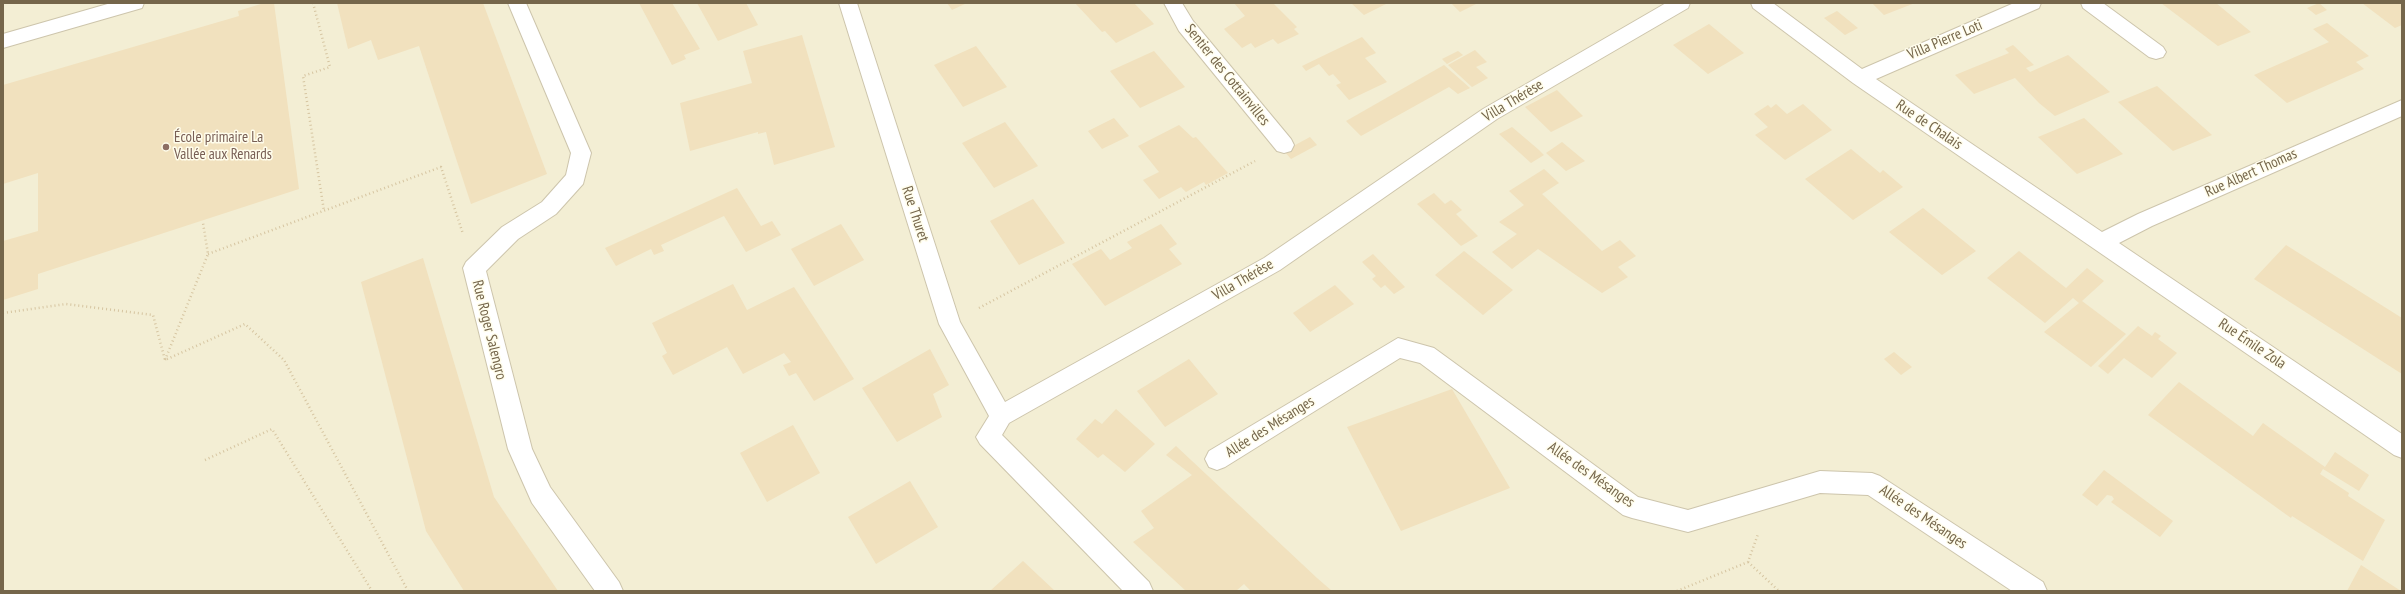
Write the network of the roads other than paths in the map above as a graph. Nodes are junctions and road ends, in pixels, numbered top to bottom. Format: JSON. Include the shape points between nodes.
{"nodes":[{"id":1,"x":135,"y":3,"type":"edge"},
{"id":2,"x":517,"y":3,"type":"edge"},
{"id":3,"x":848,"y":3,"type":"edge"},
{"id":4,"x":1174,"y":3,"type":"edge"},
{"id":5,"x":1681,"y":3,"type":"edge"},
{"id":6,"x":1760,"y":3,"type":"edge"},
{"id":7,"x":2032,"y":3,"type":"edge"},
{"id":8,"x":2090,"y":3,"type":"edge"},
{"id":9,"x":3,"y":41,"type":"edge"},
{"id":10,"x":2156,"y":52,"type":"dead end"},
{"id":11,"x":1860,"y":78,"type":"junction"},
{"id":12,"x":2402,"y":108,"type":"edge"},
{"id":13,"x":1284,"y":145,"type":"road end"},
{"id":14,"x":2101,"y":242,"type":"junction"},
{"id":15,"x":1001,"y":416,"type":"junction"},
{"id":16,"x":2402,"y":447,"type":"edge"},
{"id":17,"x":1218,"y":459,"type":"dead end"},
{"id":18,"x":610,"y":591,"type":"edge"},
{"id":19,"x":1140,"y":591,"type":"edge"},
{"id":20,"x":2034,"y":591,"type":"edge"}],
"edges":[{"from":1,"to":9,"type":"street"},
{"from":2,"to":18,"type":"street","name":"Rue Roger Salengro","via":[[580,154],[576,178],[549,208],[510,233],[474,268],[520,449],[541,495]]},
{"from":3,"to":15,"type":"street","name":"Rue Thuret","via":[[950,324]]},
{"from":4,"to":13,"type":"street","name":"Sentier des Cottainvilles","via":[[1186,26]]},
{"from":5,"to":15,"type":"street","name":"Villa Thérèse","via":[[1490,114],[1272,264]]},
{"from":6,"to":11,"type":"street","name":"Rue de Chalais"},
{"from":7,"to":11,"type":"street","name":"Villa Pierre Loti"},
{"from":8,"to":10,"type":"street"},
{"from":11,"to":14,"type":"street","name":"Rue de Chalais"},
{"from":12,"to":14,"type":"street","name":"Rue Albert Thomas","via":[[2145,220]]},
{"from":14,"to":16,"type":"street","name":"Rue Émile Zola"},
{"from":15,"to":19,"type":"street","name":"Villa Thérèse","via":[[988,437]]},
{"from":17,"to":20,"type":"street","name":"Allée des Mésanges","via":[[1398,348],[1426,355],[1632,507],[1688,521],[1820,482],[1872,484]]}]}
